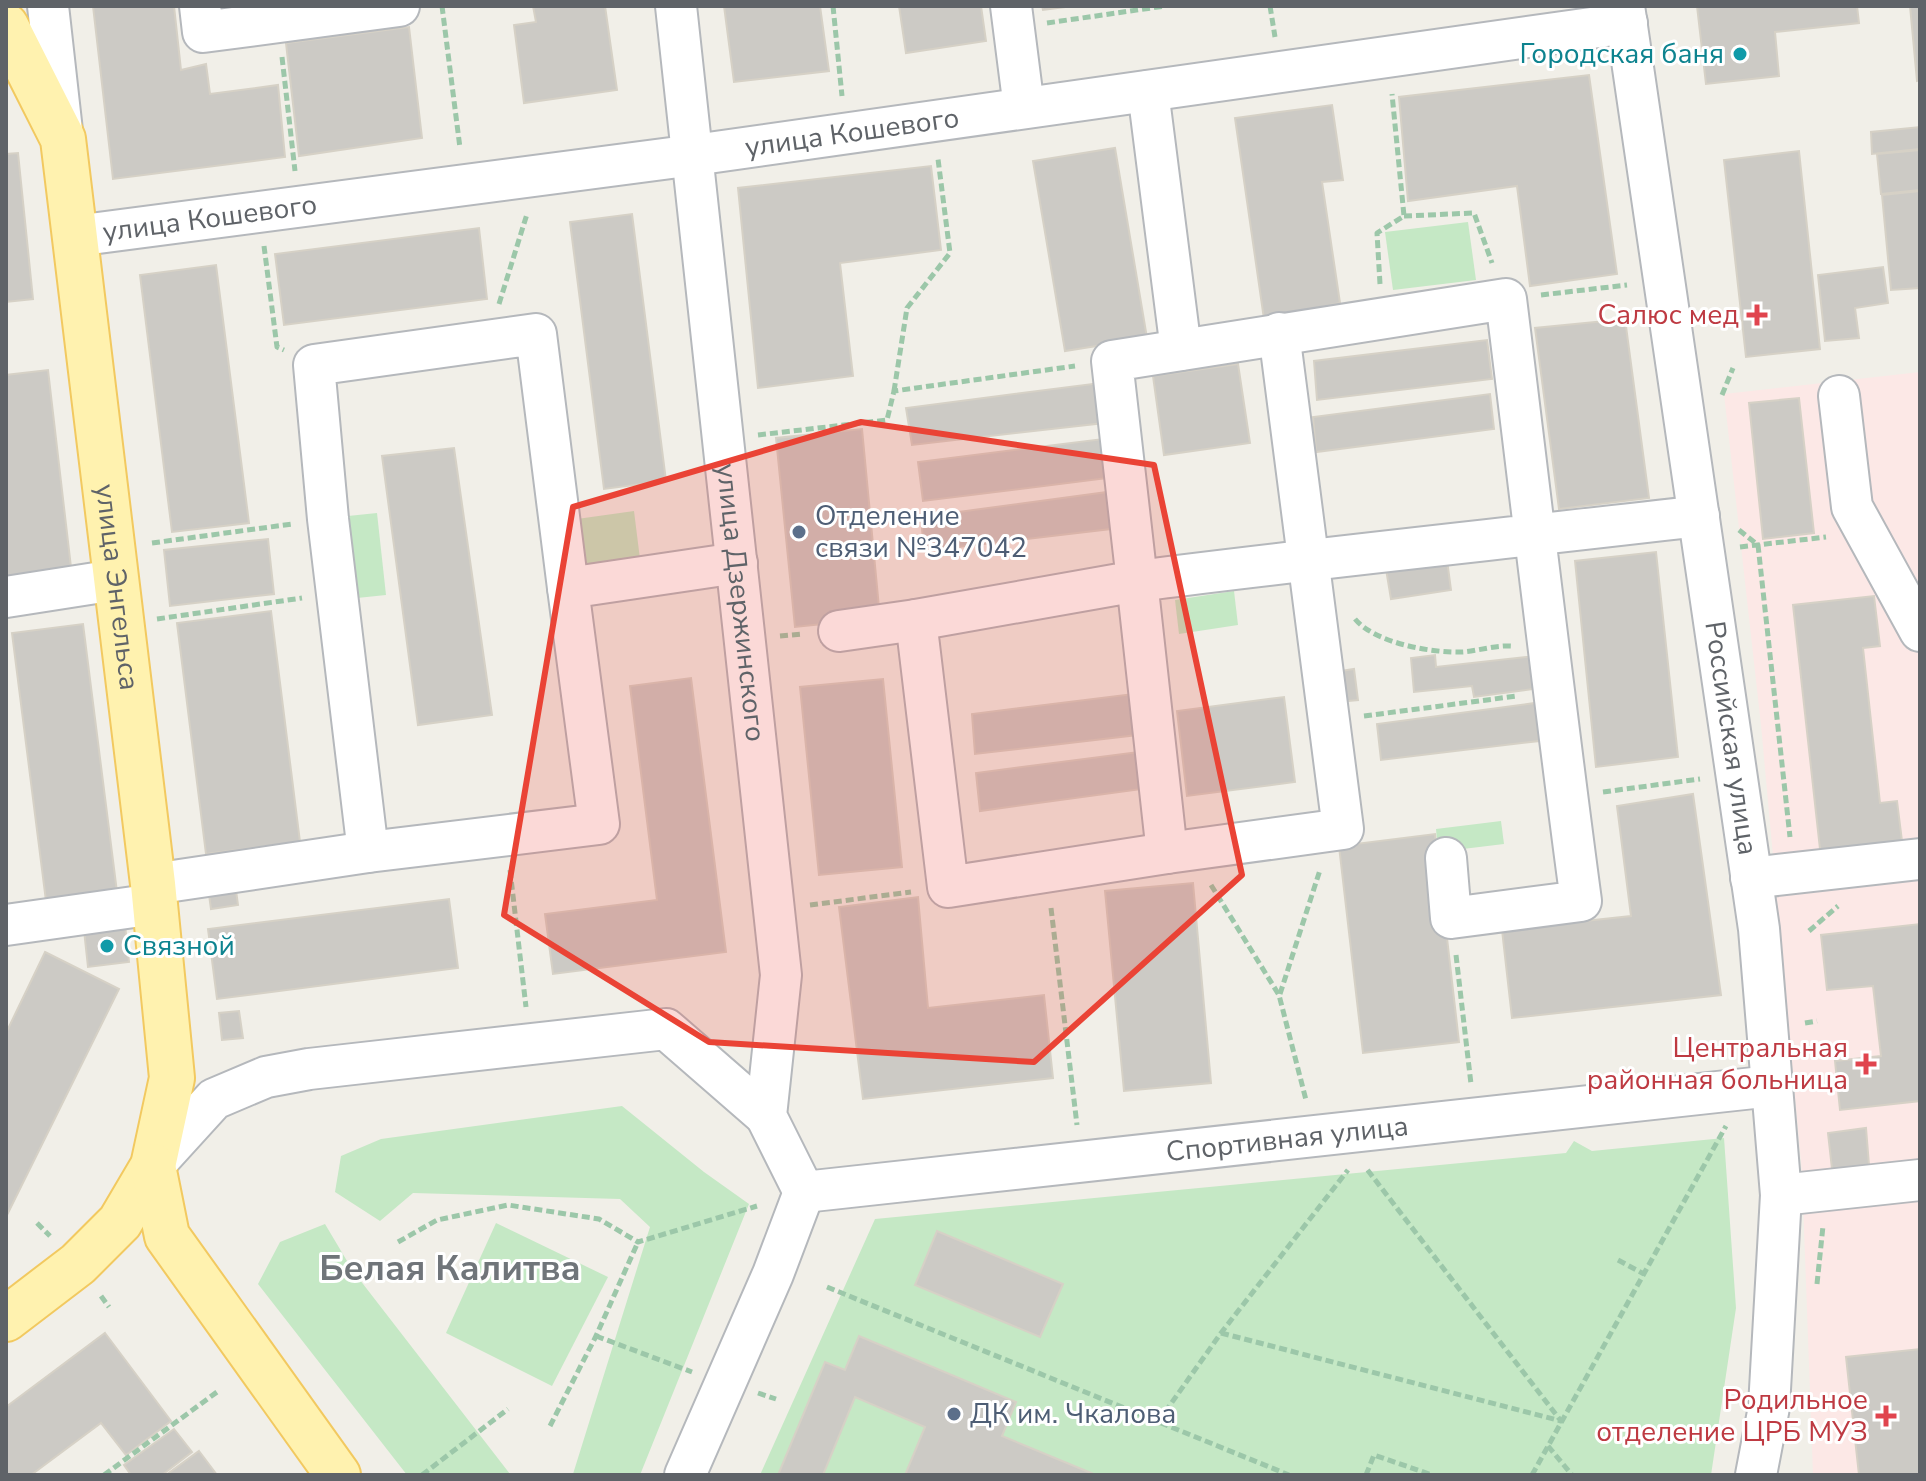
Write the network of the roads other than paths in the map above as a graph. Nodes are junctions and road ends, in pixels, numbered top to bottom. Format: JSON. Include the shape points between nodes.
{"nodes":[{"id":1,"x":48,"y":6,"type":"edge"},
{"id":2,"x":200,"y":6,"type":"edge"},
{"id":3,"x":399,"y":6,"type":"edge"},
{"id":4,"x":676,"y":6,"type":"edge"},
{"id":5,"x":1626,"y":15,"type":"edge"},
{"id":6,"x":1012,"y":17,"type":"edge"},
{"id":7,"x":6,"y":26,"type":"edge"},
{"id":8,"x":16,"y":71,"type":"edge"},
{"id":9,"x":1148,"y":91,"type":"junction"},
{"id":10,"x":1024,"y":108,"type":"junction"},
{"id":11,"x":63,"y":139,"type":"junction"},
{"id":12,"x":694,"y":155,"type":"junction"},
{"id":13,"x":75,"y":236,"type":"junction"},
{"id":14,"x":1279,"y":333,"type":"junction"},
{"id":15,"x":1181,"y":350,"type":"junction"},
{"id":16,"x":1839,"y":396,"type":"dead end"},
{"id":17,"x":1701,"y":534,"type":"junction"},
{"id":18,"x":1535,"y":536,"type":"junction"},
{"id":19,"x":1309,"y":559,"type":"junction"},
{"id":20,"x":127,"y":563,"type":"junction"},
{"id":21,"x":737,"y":563,"type":"junction"},
{"id":22,"x":1137,"y":581,"type":"junction"},
{"id":23,"x":568,"y":588,"type":"junction"},
{"id":24,"x":6,"y":597,"type":"edge"},
{"id":25,"x":916,"y":620,"type":"junction"},
{"id":26,"x":839,"y":631,"type":"dead end"},
{"id":27,"x":1920,"y":631,"type":"edge"},
{"id":28,"x":1179,"y":852,"type":"junction"},
{"id":29,"x":352,"y":855,"type":"junction"},
{"id":30,"x":1446,"y":858,"type":"dead end"},
{"id":31,"x":1920,"y":859,"type":"edge"},
{"id":32,"x":1751,"y":878,"type":"junction"},
{"id":33,"x":154,"y":894,"type":"junction"},
{"id":34,"x":6,"y":925,"type":"edge"},
{"id":35,"x":1772,"y":1086,"type":"junction"},
{"id":36,"x":766,"y":1116,"type":"junction"},
{"id":37,"x":153,"y":1166,"type":"junction"},
{"id":38,"x":1920,"y":1180,"type":"edge"},
{"id":39,"x":804,"y":1192,"type":"junction"},
{"id":40,"x":1781,"y":1195,"type":"junction"},
{"id":41,"x":12,"y":1303,"type":"edge"},
{"id":42,"x":338,"y":1475,"type":"edge"},
{"id":43,"x":685,"y":1475,"type":"edge"},
{"id":44,"x":1756,"y":1475,"type":"edge"}],
"edges":[{"from":1,"to":11,"type":"street","name":"улица Энгельса"},
{"from":2,"to":3,"type":"street","via":[[203,32]]},
{"from":4,"to":12,"type":"street","name":"улица Дзержинского"},
{"from":5,"to":9,"type":"street","name":"улица Кошевого"},
{"from":5,"to":17,"type":"street","name":"Российская улица"},
{"from":6,"to":10,"type":"street"},
{"from":7,"to":8,"type":"main road"},
{"from":8,"to":11,"type":"main road"},
{"from":9,"to":10,"type":"street","name":"улица Кошевого"},
{"from":9,"to":15,"type":"street"},
{"from":10,"to":12,"type":"street","name":"улица Кошевого"},
{"from":11,"to":13,"type":"main road","name":"улица Энгельса"},
{"from":12,"to":13,"type":"street","name":"улица Кошевого"},
{"from":12,"to":21,"type":"street","name":"улица Дзержинского"},
{"from":13,"to":20,"type":"main road","name":"улица Энгельса"},
{"from":14,"to":15,"type":"street"},
{"from":14,"to":18,"type":"street","via":[[1506,299]]},
{"from":14,"to":19,"type":"street"},
{"from":15,"to":22,"type":"street","via":[[1112,361]]},
{"from":16,"to":27,"type":"street","via":[[1852,507]]},
{"from":17,"to":18,"type":"street"},
{"from":17,"to":32,"type":"street","name":"Российская улица"},
{"from":18,"to":19,"type":"street"},
{"from":18,"to":30,"type":"street","via":[[1581,901],[1451,918]]},
{"from":19,"to":22,"type":"street"},
{"from":19,"to":28,"type":"street","via":[[1343,829]]},
{"from":20,"to":24,"type":"street"},
{"from":20,"to":33,"type":"main road","name":"улица Энгельса"},
{"from":21,"to":23,"type":"street"},
{"from":21,"to":36,"type":"street","name":"улица Дзержинского","via":[[781,975]]},
{"from":22,"to":25,"type":"street"},
{"from":22,"to":28,"type":"street"},
{"from":23,"to":29,"type":"street","via":[[599,824]]},
{"from":23,"to":29,"type":"street","via":[[536,334],[314,365],[337,592]]},
{"from":25,"to":26,"type":"street"},
{"from":25,"to":28,"type":"street","via":[[948,887]]},
{"from":29,"to":33,"type":"street"},
{"from":31,"to":32,"type":"street"},
{"from":32,"to":35,"type":"street","name":"Российская улица"},
{"from":33,"to":34,"type":"street"},
{"from":33,"to":37,"type":"main road","name":"улица Энгельса","via":[[172,1078]]},
{"from":35,"to":39,"type":"street","name":"Спортивная улица"},
{"from":35,"to":40,"type":"street","name":"Российская улица"},
{"from":36,"to":37,"type":"street","via":[[666,1029],[266,1077],[214,1099]]},
{"from":36,"to":39,"type":"street"},
{"from":37,"to":41,"type":"main road","via":[[120,1222],[78,1264]]},
{"from":37,"to":42,"type":"main road","via":[[167,1236]]},
{"from":38,"to":40,"type":"street"},
{"from":39,"to":43,"type":"street"},
{"from":40,"to":44,"type":"street","name":"Российская улица","via":[[1769,1407]]}]}
